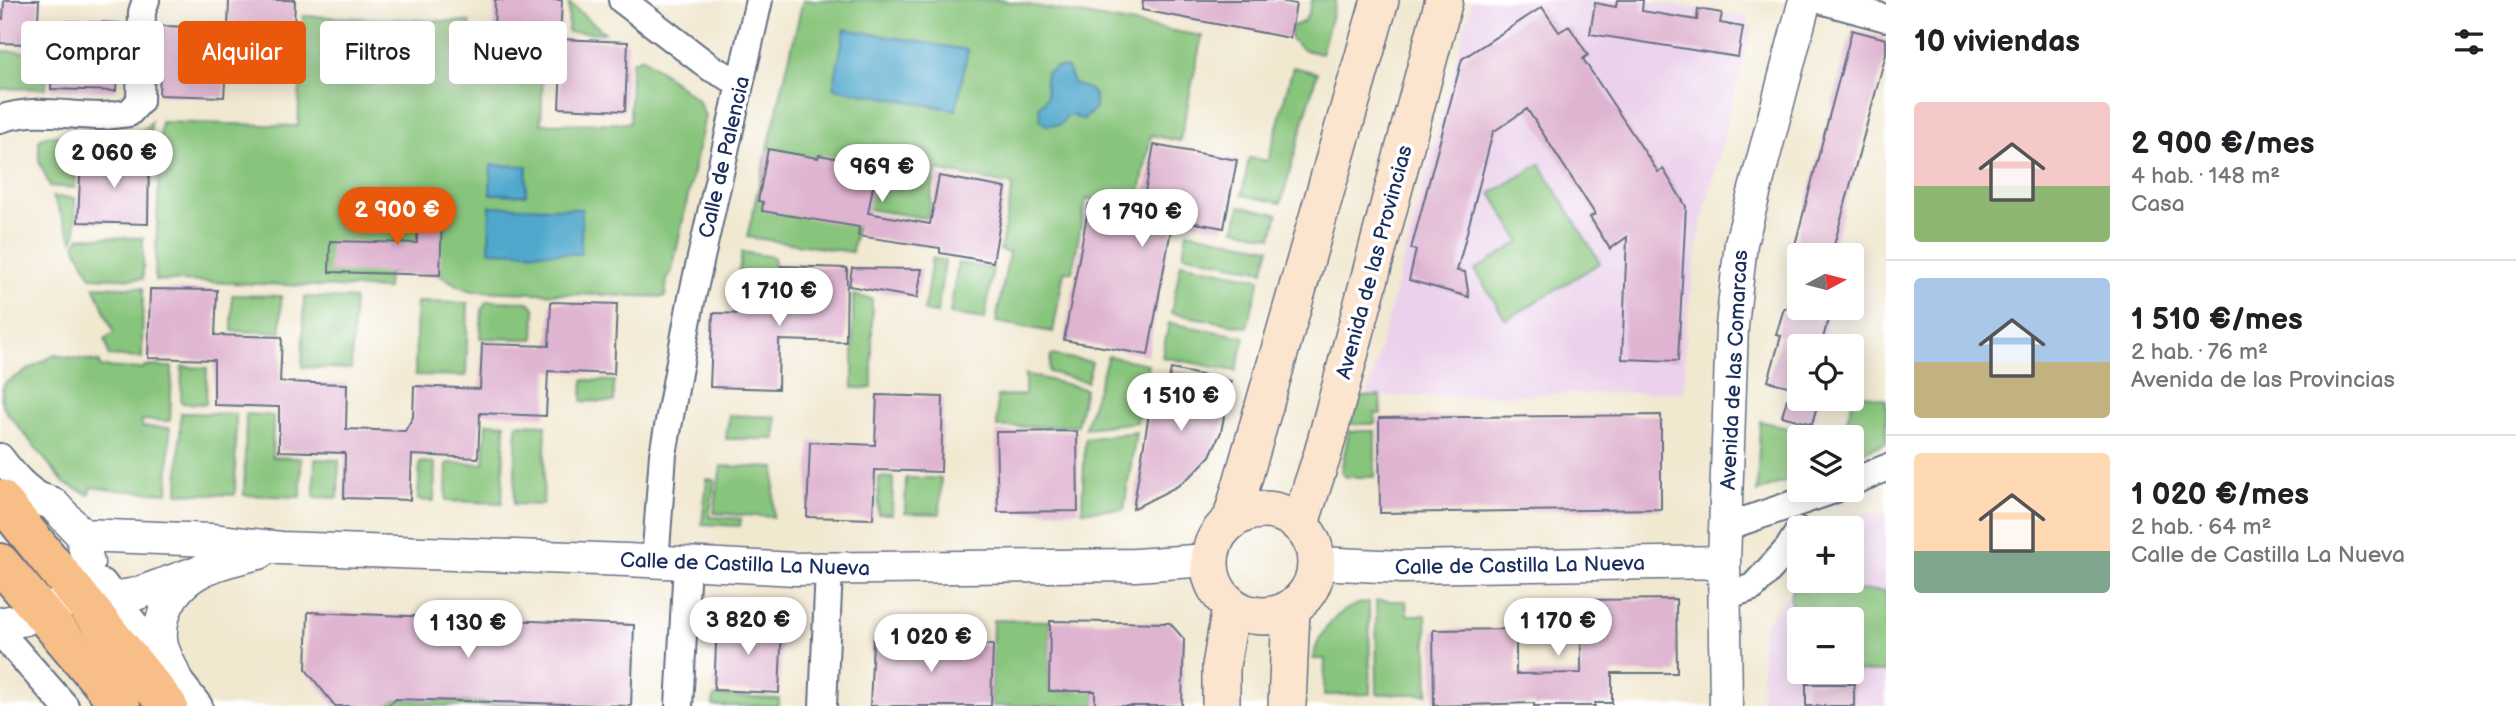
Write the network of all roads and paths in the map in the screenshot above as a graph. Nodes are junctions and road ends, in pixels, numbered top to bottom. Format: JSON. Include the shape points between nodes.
{"nodes":[{"id":1,"x":146,"y":0,"type":"edge"},
{"id":2,"x":622,"y":0,"type":"edge"},
{"id":3,"x":759,"y":0,"type":"edge"},
{"id":4,"x":1380,"y":0,"type":"edge"},
{"id":5,"x":1444,"y":0,"type":"edge"},
{"id":6,"x":1805,"y":0,"type":"edge"},
{"id":7,"x":1820,"y":0,"type":"edge"},
{"id":8,"x":1886,"y":18,"type":"edge"},
{"id":9,"x":740,"y":83,"type":"junction"},
{"id":10,"x":0,"y":119,"type":"edge"},
{"id":11,"x":0,"y":457,"type":"edge"},
{"id":12,"x":1886,"y":468,"type":"edge"},
{"id":13,"x":1864,"y":477,"type":"edge"},
{"id":14,"x":1886,"y":482,"type":"edge"},
{"id":15,"x":1864,"y":484,"type":"edge"},
{"id":16,"x":0,"y":498,"type":"edge"},
{"id":17,"x":1798,"y":502,"type":"edge"},
{"id":18,"x":1827,"y":502,"type":"edge"},
{"id":19,"x":52,"y":503,"type":"junction"},
{"id":20,"x":1813,"y":516,"type":"edge"},
{"id":21,"x":1233,"y":518,"type":"junction"},
{"id":22,"x":1300,"y":523,"type":"junction"},
{"id":23,"x":1726,"y":527,"type":"junction"},
{"id":24,"x":281,"y":548,"type":"junction"},
{"id":25,"x":1787,"y":550,"type":"edge"},
{"id":26,"x":1209,"y":560,"type":"junction"},
{"id":27,"x":1724,"y":562,"type":"junction"},
{"id":28,"x":0,"y":563,"type":"edge"},
{"id":29,"x":655,"y":563,"type":"junction"},
{"id":30,"x":82,"y":564,"type":"junction"},
{"id":31,"x":687,"y":564,"type":"junction"},
{"id":32,"x":1317,"y":564,"type":"junction"},
{"id":33,"x":829,"y":569,"type":"junction"},
{"id":34,"x":193,"y":573,"type":"junction"},
{"id":35,"x":1723,"y":597,"type":"junction"},
{"id":36,"x":114,"y":598,"type":"junction"},
{"id":37,"x":1231,"y":607,"type":"junction"},
{"id":38,"x":1291,"y":610,"type":"junction"},
{"id":39,"x":43,"y":613,"type":"junction"},
{"id":40,"x":0,"y":624,"type":"edge"},
{"id":41,"x":0,"y":635,"type":"edge"},
{"id":42,"x":172,"y":691,"type":"edge"},
{"id":43,"x":65,"y":706,"type":"edge"},
{"id":44,"x":121,"y":706,"type":"edge"},
{"id":45,"x":199,"y":706,"type":"edge"},
{"id":46,"x":679,"y":706,"type":"edge"},
{"id":47,"x":823,"y":706,"type":"edge"},
{"id":48,"x":1221,"y":706,"type":"edge"},
{"id":49,"x":1287,"y":706,"type":"edge"},
{"id":50,"x":1726,"y":706,"type":"edge"}],
"edges":[{"from":1,"to":10,"type":"street","via":[[141,101],[129,113],[100,116],[45,111]]},
{"from":2,"to":9,"type":"street","via":[[711,68]]},
{"from":3,"to":9,"type":"street","name":"Calle de Palencia"},
{"from":4,"to":21,"type":"main road"},
{"from":5,"to":22,"type":"main road","name":"Avenida de las Provincias","via":[[1323,453]]},
{"from":6,"to":23,"type":"street","name":"Avenida de las Comarcas","via":[[1741,243],[1732,326]]},
{"from":7,"to":8,"type":"street"},
{"from":9,"to":29,"type":"street","name":"Calle de Palencia","via":[[663,454]]},
{"from":11,"to":19,"type":"street","via":[[15,478]]},
{"from":12,"to":13,"type":"street"},
{"from":14,"to":15,"type":"street"},
{"from":16,"to":19,"type":"street","via":[[25,495]]},
{"from":16,"to":30,"type":"main road"},
{"from":17,"to":23,"type":"street"},
{"from":18,"to":20,"type":"street"},
{"from":19,"to":30,"type":"street"},
{"from":21,"to":22,"type":"main road","via":[[1255,509],[1278,511]]},
{"from":21,"to":26,"type":"main road","via":[[1216,536]]},
{"from":22,"to":32,"type":"main road","via":[[1312,542]]},
{"from":23,"to":27,"type":"street","name":"Avenida de las Comarcas"},
{"from":24,"to":29,"type":"street","name":"Calle de Castilla La Nueva"},
{"from":24,"to":30,"type":"street","name":"Calle de Castilla La Nueva","via":[[211,540]]},
{"from":24,"to":34,"type":"street","name":"Calle de Castilla La Nueva"},
{"from":25,"to":35,"type":"street","via":[[1753,587]]},
{"from":26,"to":33,"type":"street","name":"Calle de Castilla La Nueva","via":[[1122,566]]},
{"from":26,"to":37,"type":"main road","via":[[1214,586]]},
{"from":27,"to":32,"type":"street","name":"Calle de Castilla La Nueva"},
{"from":27,"to":35,"type":"street","name":"Avenida de las Comarcas"},
{"from":28,"to":39,"type":"main road"},
{"from":29,"to":31,"type":"street","name":"Calle de Castilla La Nueva"},
{"from":30,"to":36,"type":"street","name":"Calle de Castilla La Nueva"},
{"from":30,"to":39,"type":"street"},
{"from":30,"to":42,"type":"main road"},
{"from":31,"to":33,"type":"street","name":"Calle de Castilla La Nueva"},
{"from":31,"to":46,"type":"street"},
{"from":32,"to":38,"type":"main road","via":[[1310,590]]},
{"from":33,"to":47,"type":"street"},
{"from":34,"to":36,"type":"street","name":"Calle de Castilla La Nueva"},
{"from":34,"to":42,"type":"street","name":"Calle de Castilla La Nueva","via":[[168,603],[162,622]]},
{"from":35,"to":50,"type":"street","name":"Avenida de las Comarcas"},
{"from":36,"to":42,"type":"street"},
{"from":37,"to":38,"type":"main road","via":[[1250,616],[1271,617]]},
{"from":37,"to":48,"type":"main road"},
{"from":38,"to":49,"type":"main road"},
{"from":39,"to":40,"type":"street"},
{"from":39,"to":44,"type":"main road"},
{"from":41,"to":43,"type":"street"},
{"from":42,"to":45,"type":"street"}]}
